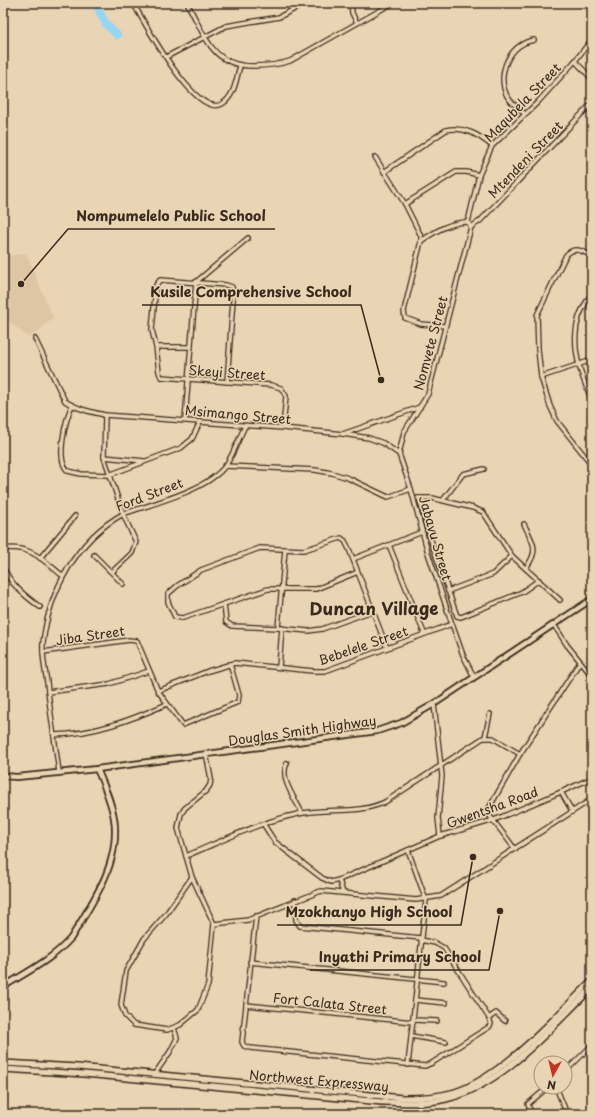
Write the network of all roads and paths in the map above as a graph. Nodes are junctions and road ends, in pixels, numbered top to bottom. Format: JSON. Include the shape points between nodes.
{"nodes":[{"id":1,"x":133,"y":3,"type":"edge"},
{"id":2,"x":187,"y":3,"type":"edge"},
{"id":3,"x":288,"y":3,"type":"edge"},
{"id":4,"x":306,"y":3,"type":"edge"},
{"id":5,"x":351,"y":3,"type":"edge"},
{"id":6,"x":393,"y":3,"type":"edge"},
{"id":7,"x":292,"y":10,"type":"junction"},
{"id":8,"x":357,"y":24,"type":"junction"},
{"id":9,"x":205,"y":36,"type":"junction"},
{"id":10,"x":592,"y":39,"type":"edge"},
{"id":11,"x":534,"y":40,"type":"dead end"},
{"id":12,"x":166,"y":56,"type":"junction"},
{"id":13,"x":575,"y":61,"type":"junction"},
{"id":14,"x":240,"y":66,"type":"junction"},
{"id":15,"x":592,"y":79,"type":"edge"},
{"id":16,"x":592,"y":103,"type":"edge"},
{"id":17,"x":525,"y":114,"type":"junction"},
{"id":18,"x":492,"y":146,"type":"junction"},
{"id":19,"x":375,"y":157,"type":"dead end"},
{"id":20,"x":384,"y":172,"type":"junction"},
{"id":21,"x":479,"y":175,"type":"junction"},
{"id":22,"x":405,"y":204,"type":"junction"},
{"id":23,"x":468,"y":222,"type":"junction"},
{"id":24,"x":471,"y":227,"type":"junction"},
{"id":25,"x":248,"y":238,"type":"dead end"},
{"id":26,"x":421,"y":241,"type":"junction"},
{"id":27,"x":592,"y":256,"type":"edge"},
{"id":28,"x":196,"y":282,"type":"junction"},
{"id":29,"x":592,"y":292,"type":"edge"},
{"id":30,"x":446,"y":326,"type":"junction"},
{"id":31,"x":34,"y":339,"type":"dead end"},
{"id":32,"x":156,"y":347,"type":"junction"},
{"id":33,"x":191,"y":347,"type":"junction"},
{"id":34,"x":592,"y":360,"type":"edge"},
{"id":35,"x":578,"y":365,"type":"junction"},
{"id":36,"x":541,"y":377,"type":"junction"},
{"id":37,"x":189,"y":379,"type":"junction"},
{"id":38,"x":227,"y":382,"type":"junction"},
{"id":39,"x":592,"y":400,"type":"edge"},
{"id":40,"x":72,"y":405,"type":"junction"},
{"id":41,"x":421,"y":407,"type":"junction"},
{"id":42,"x":105,"y":415,"type":"junction"},
{"id":43,"x":185,"y":420,"type":"junction"},
{"id":44,"x":200,"y":422,"type":"junction"},
{"id":45,"x":245,"y":426,"type":"junction"},
{"id":46,"x":283,"y":428,"type":"junction"},
{"id":47,"x":343,"y":434,"type":"junction"},
{"id":48,"x":399,"y":454,"type":"junction"},
{"id":49,"x":104,"y":457,"type":"junction"},
{"id":50,"x":145,"y":461,"type":"junction"},
{"id":51,"x":592,"y":465,"type":"edge"},
{"id":52,"x":225,"y":466,"type":"junction"},
{"id":53,"x":484,"y":469,"type":"dead end"},
{"id":54,"x":109,"y":476,"type":"junction"},
{"id":55,"x":411,"y":489,"type":"junction"},
{"id":56,"x":419,"y":498,"type":"junction"},
{"id":57,"x":413,"y":500,"type":"junction"},
{"id":58,"x":443,"y":500,"type":"junction"},
{"id":59,"x":123,"y":514,"type":"junction"},
{"id":60,"x":75,"y":516,"type":"dead end"},
{"id":61,"x":524,"y":524,"type":"dead end"},
{"id":62,"x":422,"y":532,"type":"junction"},
{"id":63,"x":389,"y":545,"type":"junction"},
{"id":64,"x":3,"y":549,"type":"edge"},
{"id":65,"x":285,"y":550,"type":"junction"},
{"id":66,"x":94,"y":555,"type":"dead end"},
{"id":67,"x":512,"y":556,"type":"junction"},
{"id":68,"x":40,"y":558,"type":"junction"},
{"id":69,"x":353,"y":559,"type":"junction"},
{"id":70,"x":3,"y":567,"type":"edge"},
{"id":71,"x":526,"y":568,"type":"junction"},
{"id":72,"x":112,"y":572,"type":"junction"},
{"id":73,"x":358,"y":572,"type":"junction"},
{"id":74,"x":63,"y":576,"type":"junction"},
{"id":75,"x":539,"y":580,"type":"junction"},
{"id":76,"x":123,"y":584,"type":"dead end"},
{"id":77,"x":281,"y":588,"type":"junction"},
{"id":78,"x":448,"y":591,"type":"junction"},
{"id":79,"x":560,"y":600,"type":"dead end"},
{"id":80,"x":591,"y":602,"type":"edge"},
{"id":81,"x":224,"y":604,"type":"junction"},
{"id":82,"x":40,"y":607,"type":"dead end"},
{"id":83,"x":372,"y":612,"type":"junction"},
{"id":84,"x":452,"y":624,"type":"junction"},
{"id":85,"x":554,"y":624,"type":"junction"},
{"id":86,"x":280,"y":628,"type":"junction"},
{"id":87,"x":424,"y":633,"type":"junction"},
{"id":88,"x":387,"y":648,"type":"junction"},
{"id":89,"x":43,"y":652,"type":"junction"},
{"id":90,"x":580,"y":662,"type":"junction"},
{"id":91,"x":230,"y":664,"type":"junction"},
{"id":92,"x":279,"y":667,"type":"junction"},
{"id":93,"x":149,"y":671,"type":"junction"},
{"id":94,"x":592,"y":676,"type":"edge"},
{"id":95,"x":474,"y":678,"type":"junction"},
{"id":96,"x":158,"y":691,"type":"junction"},
{"id":97,"x":48,"y":692,"type":"junction"},
{"id":98,"x":167,"y":704,"type":"junction"},
{"id":99,"x":434,"y":704,"type":"junction"},
{"id":100,"x":490,"y":714,"type":"dead end"},
{"id":101,"x":54,"y":735,"type":"junction"},
{"id":102,"x":485,"y":737,"type":"junction"},
{"id":103,"x":206,"y":753,"type":"junction"},
{"id":104,"x":520,"y":754,"type":"junction"},
{"id":105,"x":287,"y":763,"type":"dead end"},
{"id":106,"x":441,"y":765,"type":"junction"},
{"id":107,"x":97,"y":769,"type":"junction"},
{"id":108,"x":59,"y":772,"type":"junction"},
{"id":109,"x":3,"y":776,"type":"edge"},
{"id":110,"x":592,"y":778,"type":"edge"},
{"id":111,"x":561,"y":792,"type":"junction"},
{"id":112,"x":592,"y":799,"type":"edge"},
{"id":113,"x":572,"y":811,"type":"junction"},
{"id":114,"x":302,"y":813,"type":"junction"},
{"id":115,"x":494,"y":820,"type":"junction"},
{"id":116,"x":264,"y":825,"type":"junction"},
{"id":117,"x":440,"y":836,"type":"junction"},
{"id":118,"x":515,"y":849,"type":"junction"},
{"id":119,"x":408,"y":850,"type":"junction"},
{"id":120,"x":186,"y":856,"type":"junction"},
{"id":121,"x":192,"y":876,"type":"junction"},
{"id":122,"x":340,"y":880,"type":"junction"},
{"id":123,"x":343,"y":893,"type":"junction"},
{"id":124,"x":295,"y":900,"type":"junction"},
{"id":125,"x":426,"y":900,"type":"junction"},
{"id":126,"x":256,"y":916,"type":"junction"},
{"id":127,"x":214,"y":924,"type":"junction"},
{"id":128,"x":421,"y":939,"type":"junction"},
{"id":129,"x":250,"y":962,"type":"junction"},
{"id":130,"x":417,"y":980,"type":"junction"},
{"id":131,"x":592,"y":981,"type":"edge"},
{"id":132,"x":444,"y":982,"type":"dead end"},
{"id":133,"x":3,"y":986,"type":"edge"},
{"id":134,"x":592,"y":988,"type":"edge"},
{"id":135,"x":415,"y":1000,"type":"junction"},
{"id":136,"x":446,"y":1003,"type":"dead end"},
{"id":137,"x":246,"y":1005,"type":"junction"},
{"id":138,"x":489,"y":1018,"type":"junction"},
{"id":139,"x":413,"y":1021,"type":"junction"},
{"id":140,"x":437,"y":1021,"type":"dead end"},
{"id":141,"x":505,"y":1021,"type":"dead end"},
{"id":142,"x":174,"y":1028,"type":"junction"},
{"id":143,"x":411,"y":1036,"type":"junction"},
{"id":144,"x":446,"y":1042,"type":"dead end"},
{"id":145,"x":592,"y":1045,"type":"edge"},
{"id":146,"x":3,"y":1063,"type":"edge"},
{"id":147,"x":573,"y":1064,"type":"edge"},
{"id":148,"x":408,"y":1065,"type":"junction"},
{"id":149,"x":3,"y":1068,"type":"edge"},
{"id":150,"x":153,"y":1075,"type":"junction"},
{"id":151,"x":539,"y":1095,"type":"edge"},
{"id":152,"x":559,"y":1095,"type":"edge"},
{"id":153,"x":592,"y":1110,"type":"edge"},
{"id":154,"x":531,"y":1114,"type":"edge"},
{"id":155,"x":567,"y":1114,"type":"edge"},
{"id":156,"x":582,"y":1114,"type":"edge"}],
"edges":[{"from":1,"to":12,"type":"street"},
{"from":2,"to":9,"type":"street"},
{"from":3,"to":7,"type":"street"},
{"from":4,"to":7,"type":"street"},
{"from":5,"to":8,"type":"street"},
{"from":6,"to":8,"type":"street"},
{"from":7,"to":9,"type":"street","via":[[268,20],[226,26]]},
{"from":8,"to":14,"type":"street","via":[[290,61],[275,65]]},
{"from":9,"to":12,"type":"street"},
{"from":9,"to":14,"type":"street","via":[[218,56]]},
{"from":10,"to":13,"type":"street","name":"Maqubela Street"},
{"from":11,"to":17,"type":"street","via":[[526,42],[514,52],[503,69],[506,94]]},
{"from":12,"to":14,"type":"street","via":[[176,75],[187,87],[204,101],[216,105],[223,103],[234,90]]},
{"from":13,"to":15,"type":"street"},
{"from":13,"to":17,"type":"street","name":"Maqubela Street"},
{"from":16,"to":24,"type":"street","name":"Mtendeni Street","via":[[480,221]]},
{"from":17,"to":18,"type":"street","name":"Maqubela Street"},
{"from":18,"to":20,"type":"street","via":[[481,136],[453,128],[446,130]]},
{"from":18,"to":21,"type":"street","name":"Maqubela Street"},
{"from":19,"to":20,"type":"street"},
{"from":20,"to":22,"type":"street"},
{"from":21,"to":22,"type":"street","via":[[456,172]]},
{"from":21,"to":23,"type":"street","name":"Maqubela Street"},
{"from":22,"to":26,"type":"street"},
{"from":23,"to":24,"type":"street"},
{"from":23,"to":26,"type":"street","via":[[453,223]]},
{"from":24,"to":30,"type":"street","name":"Nomvete Street"},
{"from":25,"to":28,"type":"street"},
{"from":26,"to":30,"type":"street","via":[[404,315],[407,319],[421,324]]},
{"from":27,"to":36,"type":"street","via":[[577,249],[571,250],[539,308],[536,323]]},
{"from":28,"to":32,"type":"street","via":[[158,281],[152,330]]},
{"from":28,"to":33,"type":"street"},
{"from":28,"to":38,"type":"street","via":[[226,285],[234,292]]},
{"from":29,"to":35,"type":"street","via":[[578,325]]},
{"from":30,"to":41,"type":"street","name":"Nomvete Street","via":[[428,394]]},
{"from":31,"to":40,"type":"street","via":[[59,392],[65,401]]},
{"from":32,"to":33,"type":"street"},
{"from":32,"to":37,"type":"street","name":"Skeyi Street","via":[[161,377]]},
{"from":33,"to":37,"type":"street"},
{"from":34,"to":35,"type":"street"},
{"from":35,"to":36,"type":"street"},
{"from":35,"to":39,"type":"street"},
{"from":36,"to":51,"type":"street","via":[[550,406],[558,421]]},
{"from":37,"to":38,"type":"street","name":"Skeyi Street"},
{"from":37,"to":43,"type":"street"},
{"from":38,"to":46,"type":"street","name":"Skeyi Street","via":[[281,388],[286,396]]},
{"from":40,"to":42,"type":"street","name":"Msimango Street"},
{"from":40,"to":54,"type":"street","via":[[65,422],[62,457],[64,468],[72,473]]},
{"from":41,"to":47,"type":"street","name":"Nomvete Street"},
{"from":41,"to":48,"type":"street","via":[[404,432]]},
{"from":42,"to":43,"type":"street","name":"Msimango Street"},
{"from":42,"to":49,"type":"street"},
{"from":43,"to":44,"type":"street","name":"Msimango Street"},
{"from":44,"to":45,"type":"street","name":"Msimango Street"},
{"from":44,"to":50,"type":"street","via":[[189,443]]},
{"from":45,"to":46,"type":"street","name":"Msimango Street"},
{"from":45,"to":52,"type":"street","name":"Ford Street"},
{"from":46,"to":47,"type":"street","name":"Msimango Street"},
{"from":47,"to":48,"type":"street","name":"Msimango Street","via":[[383,443]]},
{"from":48,"to":55,"type":"street","name":"Jabavu Street"},
{"from":49,"to":50,"type":"street"},
{"from":49,"to":54,"type":"street"},
{"from":50,"to":54,"type":"street"},
{"from":52,"to":55,"type":"street","via":[[332,473],[388,496]]},
{"from":52,"to":59,"type":"street","name":"Ford Street","via":[[204,483]]},
{"from":53,"to":58,"type":"street","via":[[463,474]]},
{"from":54,"to":59,"type":"street"},
{"from":55,"to":57,"type":"street","name":"Jabavu Street"},
{"from":56,"to":57,"type":"street"},
{"from":56,"to":58,"type":"street"},
{"from":56,"to":78,"type":"street"},
{"from":57,"to":62,"type":"street","name":"Jabavu Street"},
{"from":58,"to":67,"type":"street","via":[[483,512]]},
{"from":59,"to":72,"type":"street","via":[[136,545],[132,553]]},
{"from":59,"to":74,"type":"street","name":"Ford Street","via":[[96,533]]},
{"from":60,"to":68,"type":"street"},
{"from":61,"to":71,"type":"street","via":[[534,551],[534,557]]},
{"from":62,"to":63,"type":"street"},
{"from":62,"to":84,"type":"street","name":"Jabavu Street"},
{"from":63,"to":69,"type":"street"},
{"from":63,"to":87,"type":"street"},
{"from":64,"to":68,"type":"street","via":[[24,549]]},
{"from":65,"to":69,"type":"street","via":[[308,549],[341,538]]},
{"from":65,"to":77,"type":"street"},
{"from":65,"to":81,"type":"street","via":[[262,548],[208,567],[168,594],[168,602],[175,617],[180,618]]},
{"from":66,"to":72,"type":"street"},
{"from":67,"to":71,"type":"street"},
{"from":67,"to":78,"type":"street","via":[[492,574]]},
{"from":68,"to":74,"type":"street"},
{"from":69,"to":73,"type":"street"},
{"from":70,"to":82,"type":"street","via":[[11,582],[22,594]]},
{"from":71,"to":75,"type":"street"},
{"from":72,"to":76,"type":"street"},
{"from":73,"to":77,"type":"street","via":[[316,589]]},
{"from":73,"to":83,"type":"street"},
{"from":74,"to":89,"type":"street","name":"Ford Street","via":[[50,611]]},
{"from":75,"to":78,"type":"street","via":[[522,592],[461,616],[456,615]]},
{"from":75,"to":79,"type":"street"},
{"from":77,"to":81,"type":"street","via":[[268,589]]},
{"from":77,"to":86,"type":"street"},
{"from":80,"to":85,"type":"street","name":"Douglas Smith Highway"},
{"from":81,"to":86,"type":"street","via":[[226,622],[232,626]]},
{"from":83,"to":86,"type":"street","via":[[315,630]]},
{"from":83,"to":88,"type":"street"},
{"from":84,"to":87,"type":"street","name":"Bebelele Street"},
{"from":84,"to":95,"type":"street","name":"Jabavu Street"},
{"from":85,"to":90,"type":"street"},
{"from":85,"to":95,"type":"street","name":"Douglas Smith Highway"},
{"from":86,"to":92,"type":"street"},
{"from":87,"to":88,"type":"street","name":"Bebelele Street"},
{"from":88,"to":92,"type":"street","name":"Bebelele Street","via":[[321,671]]},
{"from":89,"to":93,"type":"street","name":"Jiba Street","via":[[129,640],[138,642]]},
{"from":89,"to":97,"type":"street","name":"Ford Street"},
{"from":90,"to":94,"type":"street"},
{"from":90,"to":104,"type":"street"},
{"from":91,"to":92,"type":"street","name":"Bebelele Street"},
{"from":91,"to":96,"type":"street"},
{"from":91,"to":98,"type":"street","via":[[239,695],[237,703],[183,725]]},
{"from":93,"to":96,"type":"street"},
{"from":93,"to":97,"type":"street","via":[[109,684]]},
{"from":95,"to":99,"type":"street","name":"Douglas Smith Highway"},
{"from":96,"to":98,"type":"street"},
{"from":97,"to":101,"type":"street","name":"Ford Street"},
{"from":98,"to":101,"type":"street","via":[[101,728]]},
{"from":99,"to":103,"type":"street","name":"Douglas Smith Highway","via":[[400,723],[377,731]]},
{"from":99,"to":106,"type":"street"},
{"from":100,"to":102,"type":"street"},
{"from":101,"to":108,"type":"street","name":"Ford Street"},
{"from":102,"to":104,"type":"street","via":[[493,738]]},
{"from":102,"to":106,"type":"street"},
{"from":103,"to":107,"type":"street","name":"Douglas Smith Highway"},
{"from":103,"to":120,"type":"street","via":[[211,779],[209,788],[185,808],[178,822],[178,832]]},
{"from":104,"to":115,"type":"street","via":[[489,808],[488,813]]},
{"from":105,"to":114,"type":"street","via":[[284,771],[285,780]]},
{"from":106,"to":114,"type":"street","via":[[374,807]]},
{"from":106,"to":117,"type":"street","via":[[438,818]]},
{"from":107,"to":108,"type":"street","name":"Douglas Smith Highway"},
{"from":107,"to":133,"type":"street","via":[[111,804],[115,833],[105,879],[64,946]]},
{"from":108,"to":109,"type":"street","name":"Douglas Smith Highway"},
{"from":110,"to":111,"type":"street","name":"Gwentsha Road"},
{"from":111,"to":113,"type":"street"},
{"from":111,"to":115,"type":"street","name":"Gwentsha Road"},
{"from":112,"to":113,"type":"street"},
{"from":113,"to":118,"type":"street"},
{"from":114,"to":116,"type":"street"},
{"from":115,"to":117,"type":"street","name":"Gwentsha Road"},
{"from":115,"to":118,"type":"street"},
{"from":116,"to":120,"type":"street"},
{"from":116,"to":122,"type":"street","via":[[275,842],[322,878],[331,882]]},
{"from":117,"to":119,"type":"street","name":"Gwentsha Road"},
{"from":118,"to":125,"type":"street","via":[[447,893]]},
{"from":119,"to":122,"type":"street","name":"Gwentsha Road"},
{"from":119,"to":125,"type":"street"},
{"from":120,"to":121,"type":"street"},
{"from":121,"to":127,"type":"street"},
{"from":121,"to":142,"type":"street","via":[[135,952],[126,971],[122,990],[122,1011],[130,1022],[141,1027],[167,1030]]},
{"from":122,"to":123,"type":"street"},
{"from":123,"to":124,"type":"street","via":[[321,891]]},
{"from":123,"to":125,"type":"street"},
{"from":124,"to":126,"type":"street"},
{"from":124,"to":128,"type":"street","via":[[296,920],[300,926]]},
{"from":125,"to":128,"type":"street"},
{"from":126,"to":127,"type":"street","via":[[248,920]]},
{"from":126,"to":129,"type":"street"},
{"from":127,"to":142,"type":"street","via":[[204,998],[193,1016]]},
{"from":128,"to":130,"type":"street"},
{"from":128,"to":138,"type":"street","via":[[444,948]]},
{"from":129,"to":130,"type":"street"},
{"from":129,"to":137,"type":"street"},
{"from":130,"to":132,"type":"street"},
{"from":130,"to":135,"type":"street"},
{"from":131,"to":150,"type":"main road","name":"Northwest Expressway","via":[[502,1066],[474,1084],[436,1096],[403,1098]]},
{"from":134,"to":149,"type":"main road","name":"Northwest Expressway","via":[[524,1054],[493,1079],[461,1095],[425,1103],[382,1102]]},
{"from":135,"to":136,"type":"street"},
{"from":135,"to":139,"type":"street"},
{"from":137,"to":139,"type":"street","name":"Fort Calata Street"},
{"from":137,"to":148,"type":"street","via":[[242,1042],[244,1046]]},
{"from":138,"to":141,"type":"street","via":[[496,1013]]},
{"from":138,"to":148,"type":"street","via":[[489,1027],[432,1063],[425,1066]]},
{"from":139,"to":140,"type":"street","name":"Fort Calata Street"},
{"from":139,"to":143,"type":"street"},
{"from":142,"to":150,"type":"street","via":[[177,1038]]},
{"from":143,"to":144,"type":"street"},
{"from":143,"to":148,"type":"street"},
{"from":145,"to":147,"type":"street"},
{"from":146,"to":150,"type":"main road","name":"Northwest Expressway"},
{"from":151,"to":154,"type":"street","via":[[528,1104]]},
{"from":152,"to":155,"type":"street"},
{"from":153,"to":156,"type":"street"}]}
